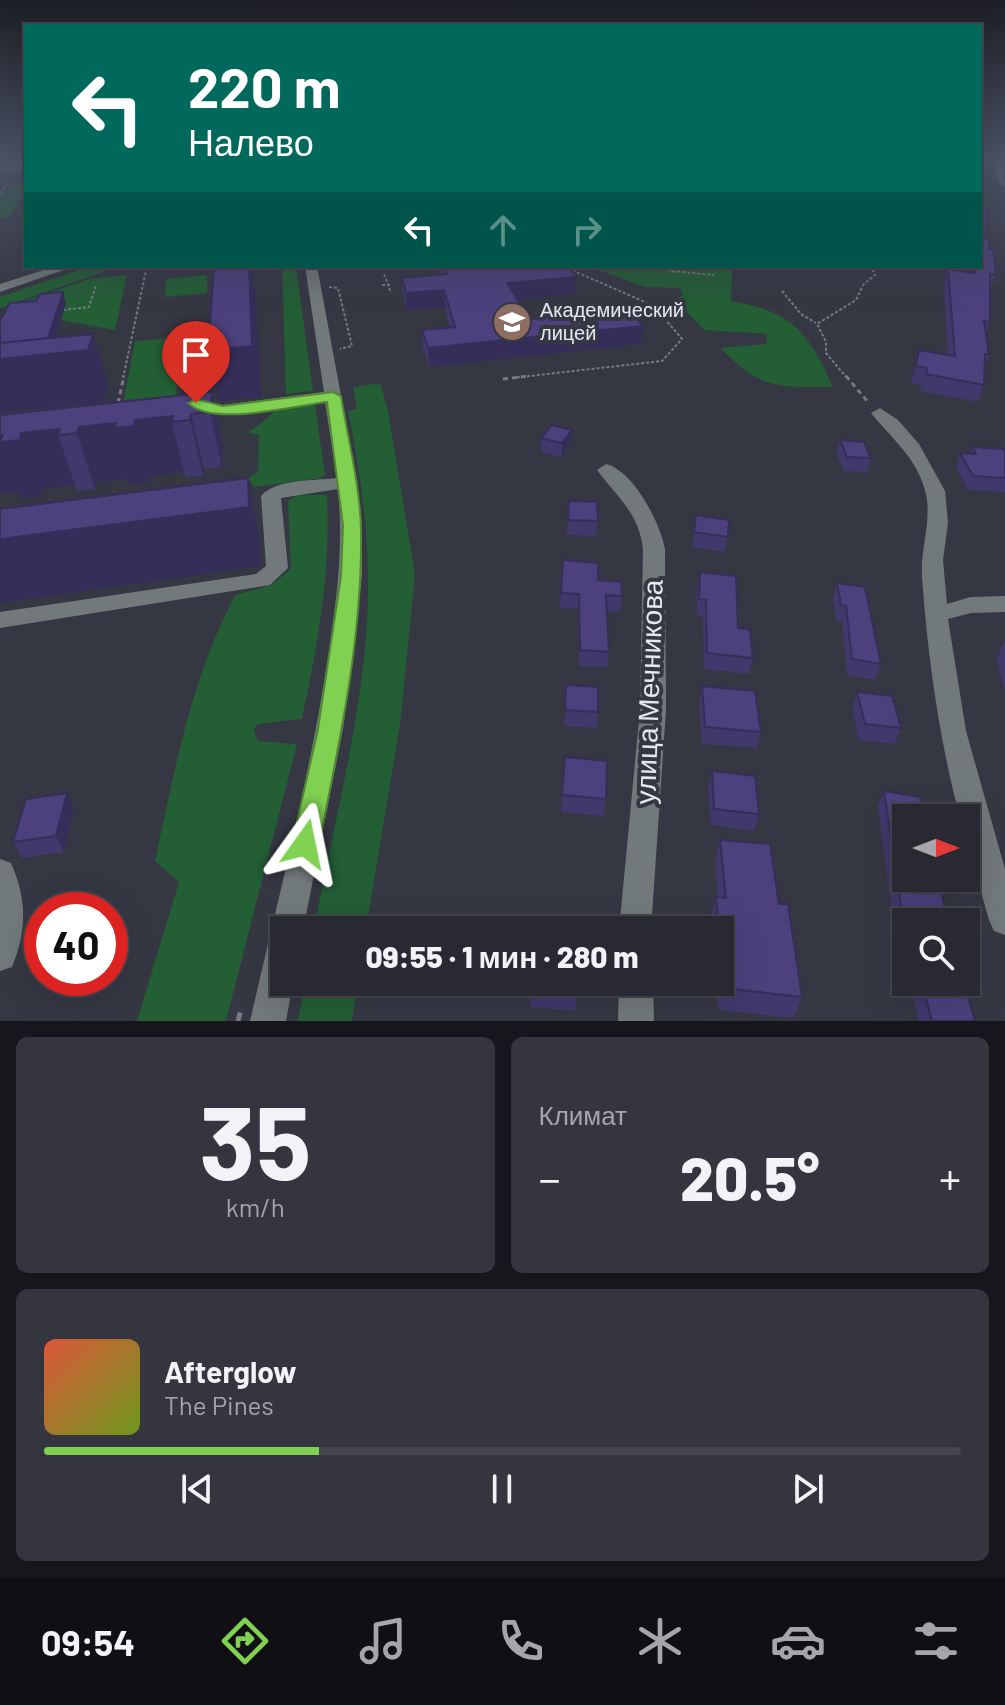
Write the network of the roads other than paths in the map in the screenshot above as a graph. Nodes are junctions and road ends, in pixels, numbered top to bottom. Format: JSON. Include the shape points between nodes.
{"nodes":[{"id":1,"x":63,"y":268,"type":"edge"},
{"id":2,"x":311,"y":268,"type":"edge"},
{"id":3,"x":0,"y":288,"type":"edge"},
{"id":4,"x":333,"y":396,"type":"junction"},
{"id":5,"x":174,"y":406,"type":"edge"},
{"id":6,"x":880,"y":413,"type":"road end"},
{"id":7,"x":606,"y":470,"type":"dead end"},
{"id":8,"x":347,"y":482,"type":"junction"},
{"id":9,"x":275,"y":525,"type":"junction"},
{"id":10,"x":244,"y":529,"type":"edge"},
{"id":11,"x":1005,"y":604,"type":"edge"},
{"id":12,"x":936,"y":615,"type":"junction"},
{"id":13,"x":0,"y":620,"type":"edge"},
{"id":14,"x":0,"y":873,"type":"edge"},
{"id":15,"x":290,"y":916,"type":"edge"},
{"id":16,"x":636,"y":916,"type":"edge"},
{"id":17,"x":1005,"y":920,"type":"edge"},
{"id":18,"x":0,"y":955,"type":"edge"},
{"id":19,"x":270,"y":978,"type":"edge"},
{"id":20,"x":636,"y":996,"type":"edge"},
{"id":21,"x":255,"y":1014,"type":"edge"},
{"id":22,"x":636,"y":1021,"type":"edge"}],
"edges":[{"from":1,"to":3,"type":"street"},
{"from":2,"to":4,"type":"street"},
{"from":4,"to":5,"type":"street","via":[[223,410],[196,403]]},
{"from":4,"to":8,"type":"street"},
{"from":6,"to":12,"type":"street","via":[[920,454],[933,490],[939,520],[932,560]]},
{"from":7,"to":16,"type":"street","name":"улица Мечникова","via":[[622,484],[653,531],[653,710]]},
{"from":8,"to":9,"type":"street","via":[[271,496]]},
{"from":8,"to":15,"type":"street","via":[[352,550],[344,642]]},
{"from":9,"to":10,"type":"street"},
{"from":9,"to":13,"type":"street","via":[[277,568],[262,580]]},
{"from":11,"to":12,"type":"street","via":[[970,605]]},
{"from":12,"to":17,"type":"street","via":[[940,677]]},
{"from":14,"to":18,"type":"street","via":[[11,927]]},
{"from":19,"to":21,"type":"street"},
{"from":20,"to":22,"type":"street"}]}
